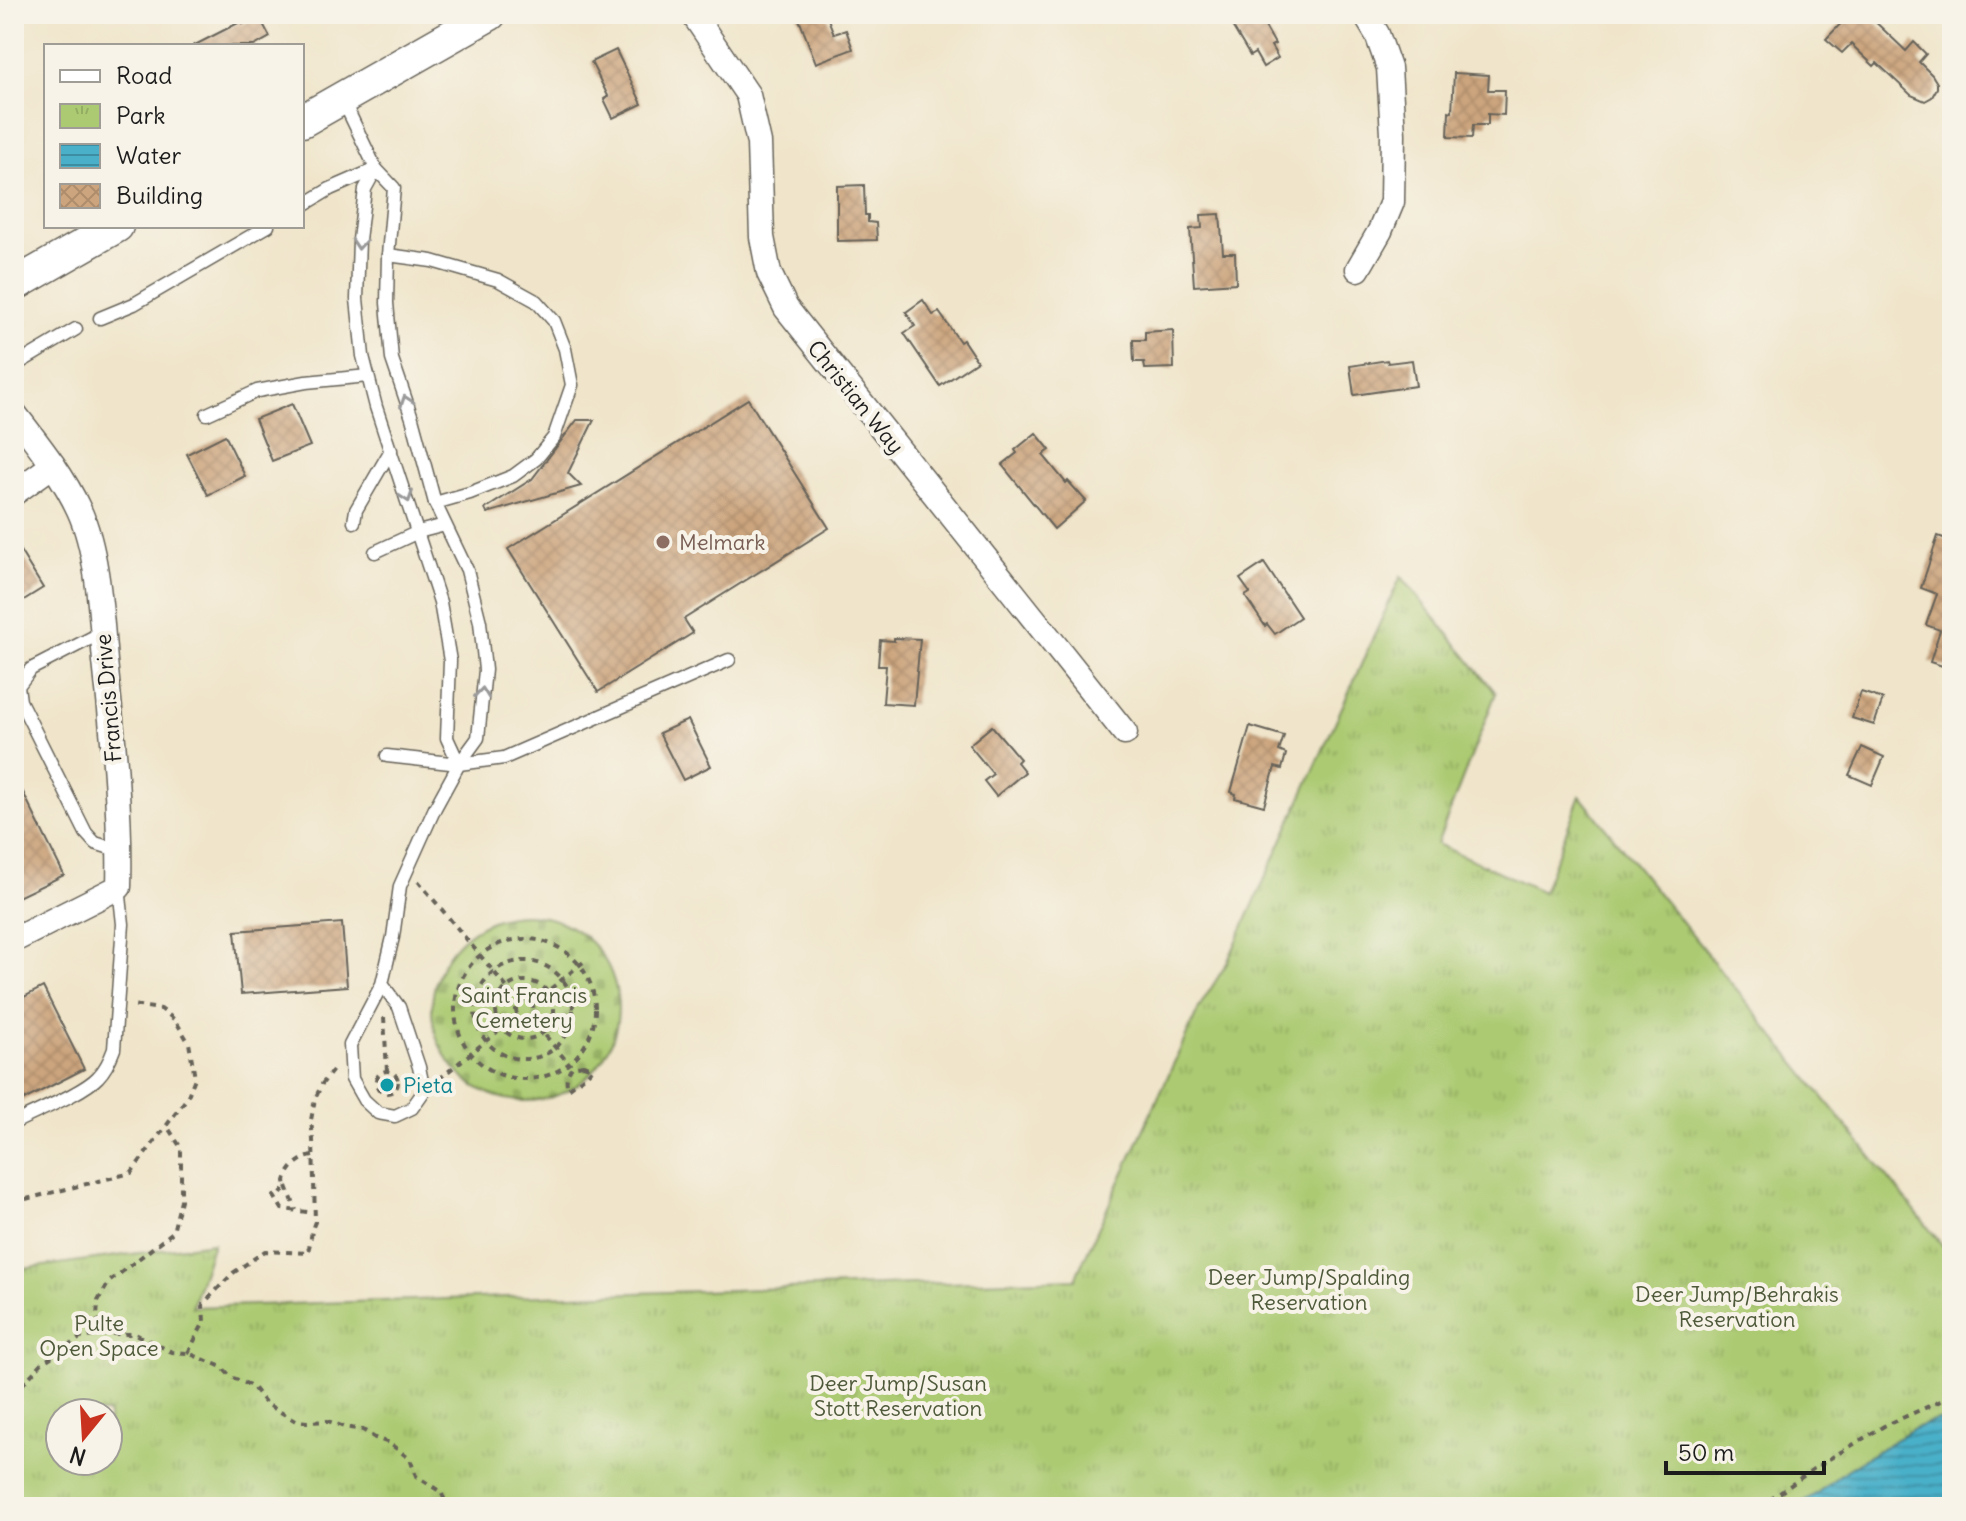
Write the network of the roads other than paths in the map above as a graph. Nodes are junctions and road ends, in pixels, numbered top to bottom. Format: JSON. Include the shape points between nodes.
{"nodes":[{"id":1,"x":693,"y":14,"type":"edge"},
{"id":2,"x":1365,"y":14,"type":"edge"},
{"id":3,"x":485,"y":15,"type":"edge"},
{"id":4,"x":342,"y":98,"type":"junction"},
{"id":5,"x":304,"y":120,"type":"edge"},
{"id":6,"x":376,"y":169,"type":"junction"},
{"id":7,"x":304,"y":205,"type":"edge"},
{"id":8,"x":114,"y":228,"type":"edge"},
{"id":9,"x":265,"y":228,"type":"edge"},
{"id":10,"x":388,"y":255,"type":"junction"},
{"id":11,"x":1358,"y":269,"type":"dead end"},
{"id":12,"x":14,"y":285,"type":"edge"},
{"id":13,"x":100,"y":318,"type":"dead end"},
{"id":14,"x":76,"y":329,"type":"dead end"},
{"id":15,"x":14,"y":366,"type":"edge"},
{"id":16,"x":368,"y":376,"type":"junction"},
{"id":17,"x":14,"y":413,"type":"edge"},
{"id":18,"x":207,"y":414,"type":"dead end"},
{"id":19,"x":391,"y":450,"type":"junction"},
{"id":20,"x":53,"y":465,"type":"junction"},
{"id":21,"x":14,"y":493,"type":"edge"},
{"id":22,"x":435,"y":503,"type":"junction"},
{"id":23,"x":354,"y":522,"type":"dead end"},
{"id":24,"x":445,"y":525,"type":"junction"},
{"id":25,"x":418,"y":532,"type":"junction"},
{"id":26,"x":375,"y":552,"type":"dead end"},
{"id":27,"x":103,"y":632,"type":"junction"},
{"id":28,"x":729,"y":660,"type":"dead end"},
{"id":29,"x":1125,"y":733,"type":"dead end"},
{"id":30,"x":387,"y":756,"type":"dead end"},
{"id":31,"x":459,"y":764,"type":"junction"},
{"id":32,"x":120,"y":851,"type":"junction"},
{"id":33,"x":119,"y":887,"type":"junction"},
{"id":34,"x":14,"y":940,"type":"edge"},
{"id":35,"x":382,"y":984,"type":"junction"},
{"id":36,"x":14,"y":1123,"type":"edge"}],
"edges":[{"from":1,"to":29,"type":"street","name":"Christian Way","via":[[748,95],[759,143],[762,237],[769,273],[786,308]]},
{"from":2,"to":11,"type":"street","via":[[1389,68],[1392,202]]},
{"from":3,"to":4,"type":"main road"},
{"from":4,"to":5,"type":"main road"},
{"from":4,"to":6,"type":"lane"},
{"from":6,"to":7,"type":"lane"},
{"from":6,"to":10,"type":"lane","via":[[394,188]]},
{"from":6,"to":16,"type":"lane","one_way":true,"via":[[365,189],[359,240],[357,299]]},
{"from":8,"to":12,"type":"main road"},
{"from":9,"to":13,"type":"lane","via":[[134,304]]},
{"from":22,"to":10,"type":"lane","one_way":true,"via":[[392,359]]},
{"from":10,"to":22,"type":"lane","via":[[498,280],[536,301],[554,321],[572,385],[554,437],[536,459],[513,476]]},
{"from":14,"to":15,"type":"lane"},
{"from":16,"to":18,"type":"lane","via":[[257,391]]},
{"from":16,"to":19,"type":"lane"},
{"from":17,"to":20,"type":"street","name":"Francis Drive"},
{"from":19,"to":23,"type":"lane"},
{"from":19,"to":25,"type":"lane","one_way":true},
{"from":20,"to":21,"type":"street"},
{"from":20,"to":27,"type":"street","name":"Francis Drive","via":[[88,535]]},
{"from":22,"to":24,"type":"lane"},
{"from":24,"to":25,"type":"lane"},
{"from":31,"to":24,"type":"lane","one_way":true,"via":[[478,738],[485,670],[467,570]]},
{"from":25,"to":26,"type":"lane"},
{"from":25,"to":31,"type":"lane","via":[[440,602],[450,661],[447,738]]},
{"from":27,"to":32,"type":"street","name":"Francis Drive"},
{"from":27,"to":32,"type":"lane","via":[[31,669],[18,686],[20,701],[86,833],[95,843]]},
{"from":28,"to":31,"type":"lane","via":[[504,758]]},
{"from":30,"to":31,"type":"lane"},
{"from":31,"to":35,"type":"lane","via":[[400,886]]},
{"from":32,"to":33,"type":"street","name":"Francis Drive"},
{"from":33,"to":34,"type":"street"},
{"from":33,"to":36,"type":"lane","via":[[123,924],[114,1049],[107,1066],[96,1079]]},
{"from":35,"to":35,"type":"lane","via":[[399,1007],[424,1091],[412,1108],[395,1116],[378,1113],[352,1079],[350,1045]]}]}
